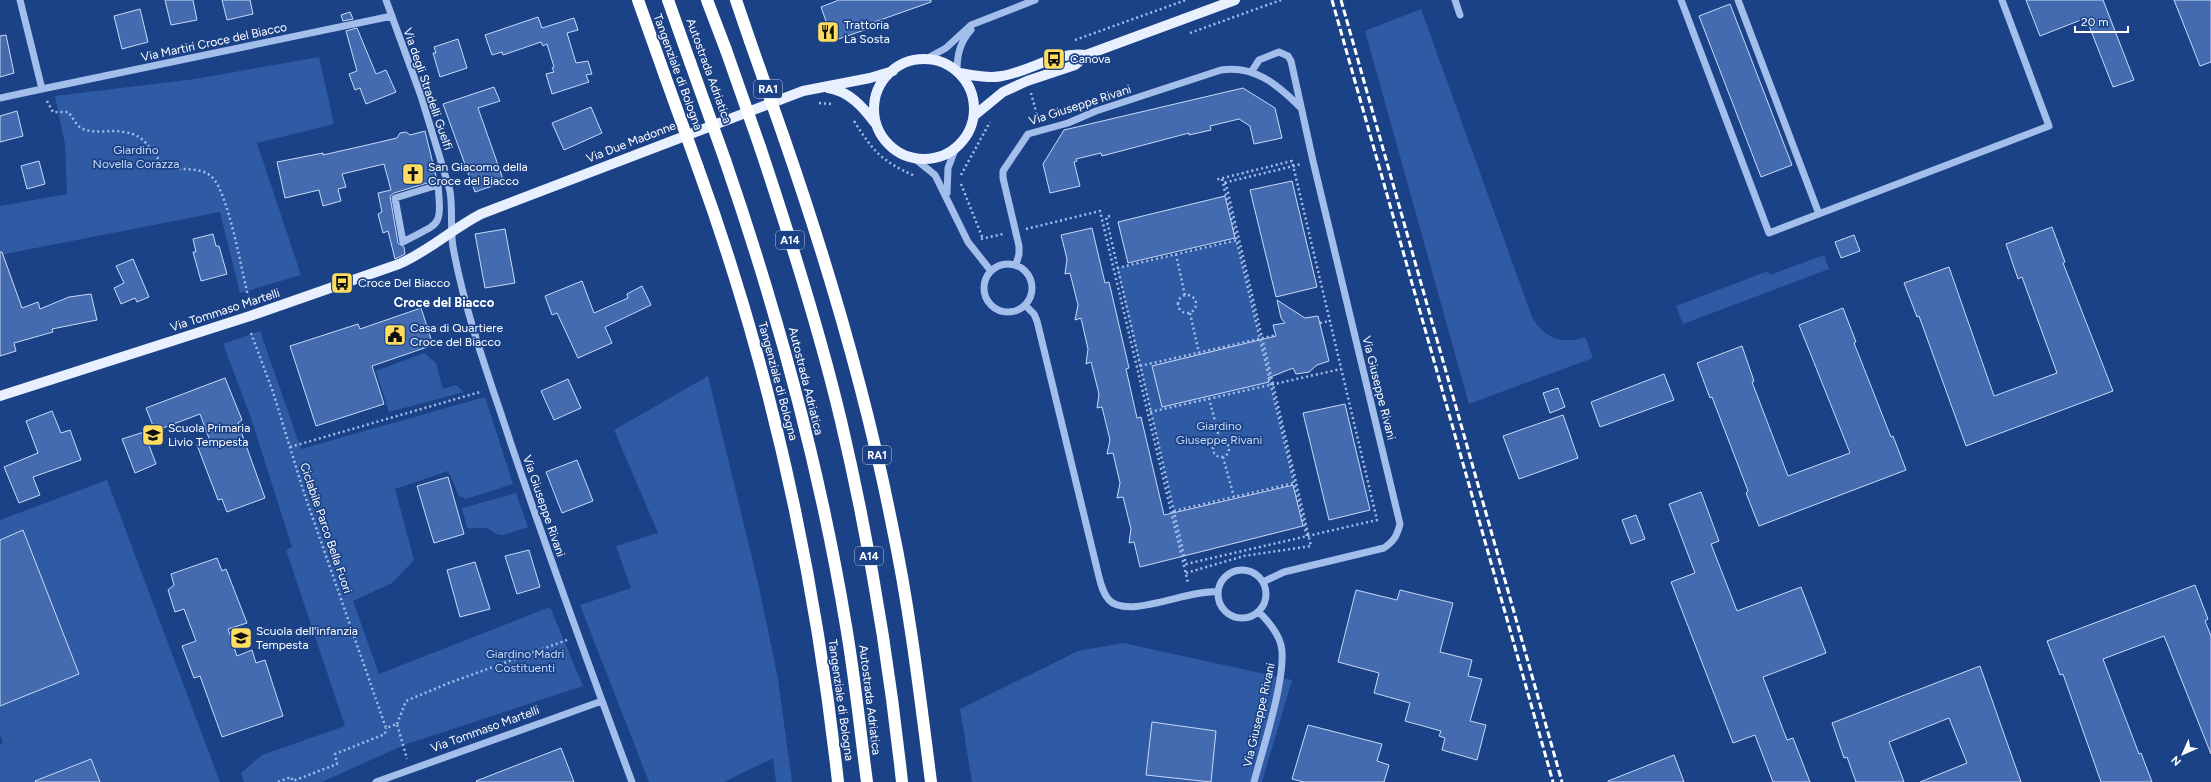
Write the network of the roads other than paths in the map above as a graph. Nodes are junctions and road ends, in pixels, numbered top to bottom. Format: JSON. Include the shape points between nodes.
{"nodes":[{"id":1,"x":20,"y":0,"type":"edge"},
{"id":2,"x":386,"y":0,"type":"edge"},
{"id":3,"x":638,"y":0,"type":"edge"},
{"id":4,"x":668,"y":0,"type":"edge"},
{"id":5,"x":707,"y":0,"type":"edge"},
{"id":6,"x":736,"y":0,"type":"edge"},
{"id":7,"x":1035,"y":0,"type":"edge"},
{"id":8,"x":1235,"y":0,"type":"edge"},
{"id":9,"x":1455,"y":0,"type":"edge"},
{"id":10,"x":1681,"y":0,"type":"edge"},
{"id":11,"x":1738,"y":0,"type":"edge"},
{"id":12,"x":2002,"y":0,"type":"edge"},
{"id":13,"x":1460,"y":15,"type":"dead end"},
{"id":14,"x":392,"y":16,"type":"junction"},
{"id":15,"x":980,"y":22,"type":"junction"},
{"id":16,"x":1086,"y":55,"type":"junction"},
{"id":17,"x":926,"y":59,"type":"junction"},
{"id":18,"x":893,"y":71,"type":"junction"},
{"id":19,"x":1252,"y":71,"type":"junction"},
{"id":20,"x":958,"y":72,"type":"junction"},
{"id":21,"x":824,"y":88,"type":"junction"},
{"id":22,"x":42,"y":89,"type":"junction"},
{"id":23,"x":0,"y":98,"type":"edge"},
{"id":24,"x":1300,"y":107,"type":"junction"},
{"id":25,"x":975,"y":115,"type":"junction"},
{"id":26,"x":876,"y":125,"type":"junction"},
{"id":27,"x":956,"y":147,"type":"junction"},
{"id":28,"x":914,"y":158,"type":"junction"},
{"id":29,"x":948,"y":197,"type":"junction"},
{"id":30,"x":1819,"y":214,"type":"junction"},
{"id":31,"x":451,"y":232,"type":"junction"},
{"id":32,"x":403,"y":242,"type":"joint"},
{"id":33,"x":1016,"y":265,"type":"junction"},
{"id":34,"x":991,"y":271,"type":"junction"},
{"id":35,"x":1025,"y":305,"type":"junction"},
{"id":36,"x":0,"y":396,"type":"edge"},
{"id":37,"x":1264,"y":582,"type":"junction"},
{"id":38,"x":1217,"y":592,"type":"junction"},
{"id":39,"x":1259,"y":612,"type":"junction"},
{"id":40,"x":602,"y":701,"type":"junction"},
{"id":41,"x":376,"y":782,"type":"edge"},
{"id":42,"x":632,"y":782,"type":"edge"},
{"id":43,"x":838,"y":782,"type":"edge"},
{"id":44,"x":866,"y":782,"type":"edge"},
{"id":45,"x":902,"y":782,"type":"edge"},
{"id":46,"x":930,"y":782,"type":"edge"},
{"id":47,"x":1254,"y":782,"type":"edge"}],
"edges":[{"from":1,"to":22,"type":"street"},
{"from":2,"to":14,"type":"street","name":"Via degli Stradelli Guelfi"},
{"from":3,"to":43,"type":"highway","name":"Tangenziale di Bologna","bridge":true,"via":[[733,272],[785,465],[818,629]]},
{"from":4,"to":44,"type":"highway","name":"Autostrada Adriatica","bridge":true,"via":[[745,217],[780,337],[830,540],[846,626]]},
{"from":5,"to":45,"type":"highway","name":"Autostrada Adriatica","number":"A14","bridge":true,"via":[[760,148],[818,333],[841,420],[882,621]]},
{"from":6,"to":46,"type":"highway","number":"RA1","bridge":true,"via":[[825,258],[881,469],[909,618]]},
{"from":7,"to":15,"type":"street"},
{"from":8,"to":16,"type":"main road"},
{"from":9,"to":13,"type":"street"},
{"from":10,"to":30,"type":"street","via":[[1768,233]]},
{"from":11,"to":30,"type":"street"},
{"from":12,"to":30,"type":"street","via":[[2049,126]]},
{"from":14,"to":22,"type":"street","name":"Via Martiri Croce del Biacco"},
{"from":14,"to":31,"type":"street","name":"Via degli Stradelli Guelfi","via":[[421,96],[450,191]]},
{"from":15,"to":17,"type":"street","via":[[965,30],[946,48]]},
{"from":15,"to":20,"type":"street","via":[[973,27],[962,43],[958,53]]},
{"from":16,"to":20,"type":"main road","via":[[1072,53],[1003,76],[988,77]]},
{"from":16,"to":25,"type":"main road","via":[[1075,65],[1003,92]]},
{"from":17,"to":18,"type":"main road","via":[[912,60]]},
{"from":17,"to":20,"type":"main road","via":[[946,64]]},
{"from":18,"to":21,"type":"main road","name":"Via Due Madonne"},
{"from":18,"to":26,"type":"main road","via":[[879,88],[876,96]]},
{"from":19,"to":24,"type":"street","name":"Via Giuseppe Rivani","via":[[1288,94]]},
{"from":19,"to":24,"type":"street","name":"Via Giuseppe Rivani","via":[[1264,57],[1278,52],[1288,56],[1292,60]]},
{"from":19,"to":33,"type":"street","name":"Via Giuseppe Rivani","via":[[1221,70],[1025,136],[1003,171],[1020,251]]},
{"from":20,"to":25,"type":"main road","via":[[972,92]]},
{"from":21,"to":26,"type":"main road","name":"Via Due Madonne","via":[[834,89],[852,98]]},
{"from":21,"to":31,"type":"main road","name":"Via Due Madonne","via":[[803,91],[481,214]]},
{"from":22,"to":23,"type":"street","name":"Via Martiri Croce del Biacco"},
{"from":24,"to":37,"type":"street","name":"Via Giuseppe Rivani","via":[[1400,524],[1398,535],[1384,548],[1284,572]]},
{"from":25,"to":27,"type":"main road","via":[[966,137]]},
{"from":26,"to":28,"type":"main road","via":[[886,141],[895,149]]},
{"from":27,"to":28,"type":"main road","via":[[944,155]]},
{"from":27,"to":29,"type":"street","via":[[948,168]]},
{"from":28,"to":29,"type":"street","via":[[935,175]]},
{"from":29,"to":34,"type":"street","via":[[968,242]]},
{"from":31,"to":36,"type":"main road","name":"Via Tommaso Martelli","via":[[414,258],[400,264],[250,316]]},
{"from":31,"to":40,"type":"street","name":"Via Giuseppe Rivani","via":[[475,332],[539,528]]},
{"from":32,"to":32,"type":"street","via":[[437,223],[440,215],[438,185],[395,198]]},
{"from":33,"to":34,"type":"street","via":[[1004,264]]},
{"from":33,"to":35,"type":"street","via":[[1025,271],[1032,284],[1032,292]]},
{"from":34,"to":35,"type":"street","via":[[984,287],[988,302],[1002,312],[1011,312]]},
{"from":35,"to":38,"type":"street","via":[[1037,321],[1099,577],[1106,596],[1115,604],[1130,608],[1201,592]]},
{"from":37,"to":38,"type":"street","via":[[1253,572],[1238,570],[1225,577]]},
{"from":37,"to":39,"type":"street","via":[[1267,596],[1265,605]]},
{"from":38,"to":39,"type":"street","via":[[1221,606],[1232,617],[1249,618]]},
{"from":39,"to":47,"type":"street","name":"Via Giuseppe Rivani","via":[[1281,644],[1283,669]]},
{"from":40,"to":41,"type":"street","name":"Via Tommaso Martelli"},
{"from":40,"to":42,"type":"street","name":"Via Giuseppe Rivani"}]}
